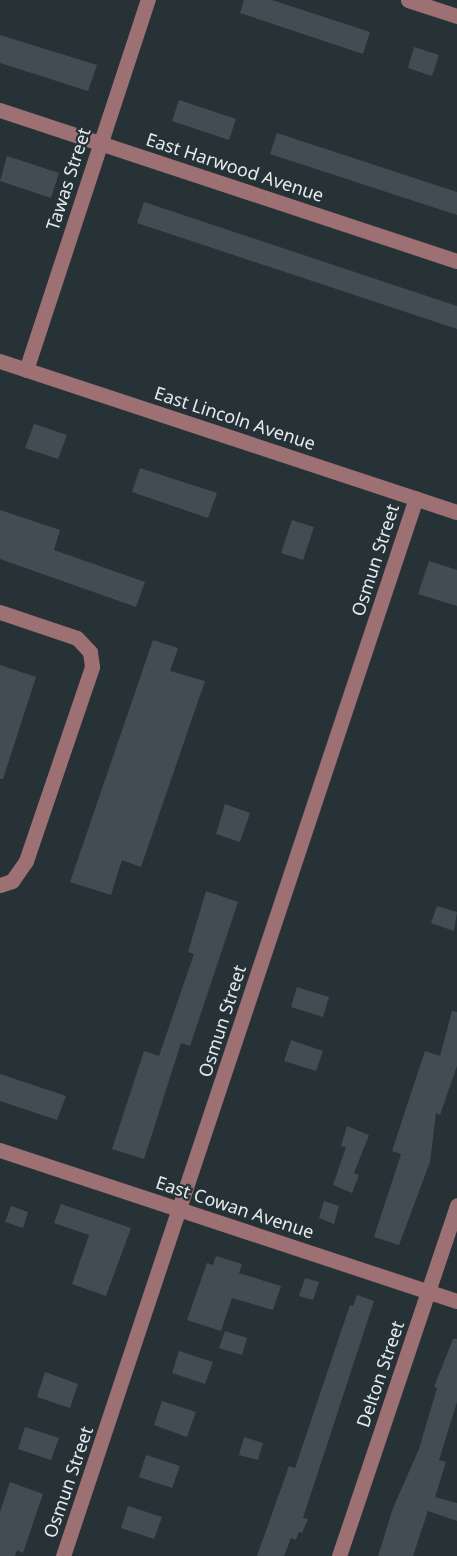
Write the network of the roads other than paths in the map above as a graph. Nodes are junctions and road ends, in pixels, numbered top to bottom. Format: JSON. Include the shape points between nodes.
{"nodes":[{"id":1,"x":148,"y":0,"type":"edge"},
{"id":2,"x":408,"y":0,"type":"edge"},
{"id":3,"x":457,"y":16,"type":"edge"},
{"id":4,"x":0,"y":110,"type":"edge"},
{"id":5,"x":100,"y":143,"type":"junction"},
{"id":6,"x":457,"y":261,"type":"edge"},
{"id":7,"x":1,"y":364,"type":"edge"},
{"id":8,"x":26,"y":370,"type":"junction"},
{"id":9,"x":416,"y":498,"type":"junction"},
{"id":10,"x":457,"y":512,"type":"edge"},
{"id":11,"x":0,"y":612,"type":"edge"},
{"id":12,"x":0,"y":885,"type":"edge"},
{"id":13,"x":0,"y":1149,"type":"edge"},
{"id":14,"x":457,"y":1205,"type":"edge"},
{"id":15,"x":180,"y":1209,"type":"junction"},
{"id":16,"x":428,"y":1292,"type":"junction"},
{"id":17,"x":457,"y":1301,"type":"edge"},
{"id":18,"x":63,"y":1556,"type":"edge"},
{"id":19,"x":339,"y":1556,"type":"edge"}],
"edges":[{"from":1,"to":5,"type":"street","name":"Tawas Street"},
{"from":2,"to":3,"type":"street"},
{"from":4,"to":5,"type":"street","name":"East Harwood Avenue"},
{"from":5,"to":6,"type":"street","name":"East Harwood Avenue"},
{"from":5,"to":8,"type":"street","name":"Tawas Street"},
{"from":7,"to":8,"type":"street","name":"East Lincoln Avenue"},
{"from":8,"to":9,"type":"street","name":"East Lincoln Avenue"},
{"from":9,"to":10,"type":"street","name":"East Lincoln Avenue"},
{"from":9,"to":15,"type":"street","name":"Osmun Street"},
{"from":11,"to":12,"type":"street","via":[[77,638],[86,645],[92,660],[26,861],[12,881]]},
{"from":13,"to":15,"type":"street","name":"East Cowan Avenue"},
{"from":14,"to":16,"type":"street","name":"Delton Street"},
{"from":15,"to":16,"type":"street","name":"East Cowan Avenue"},
{"from":15,"to":18,"type":"street","name":"Osmun Street"},
{"from":16,"to":17,"type":"street","name":"East Cowan Avenue"},
{"from":16,"to":19,"type":"street","name":"Delton Street"}]}
